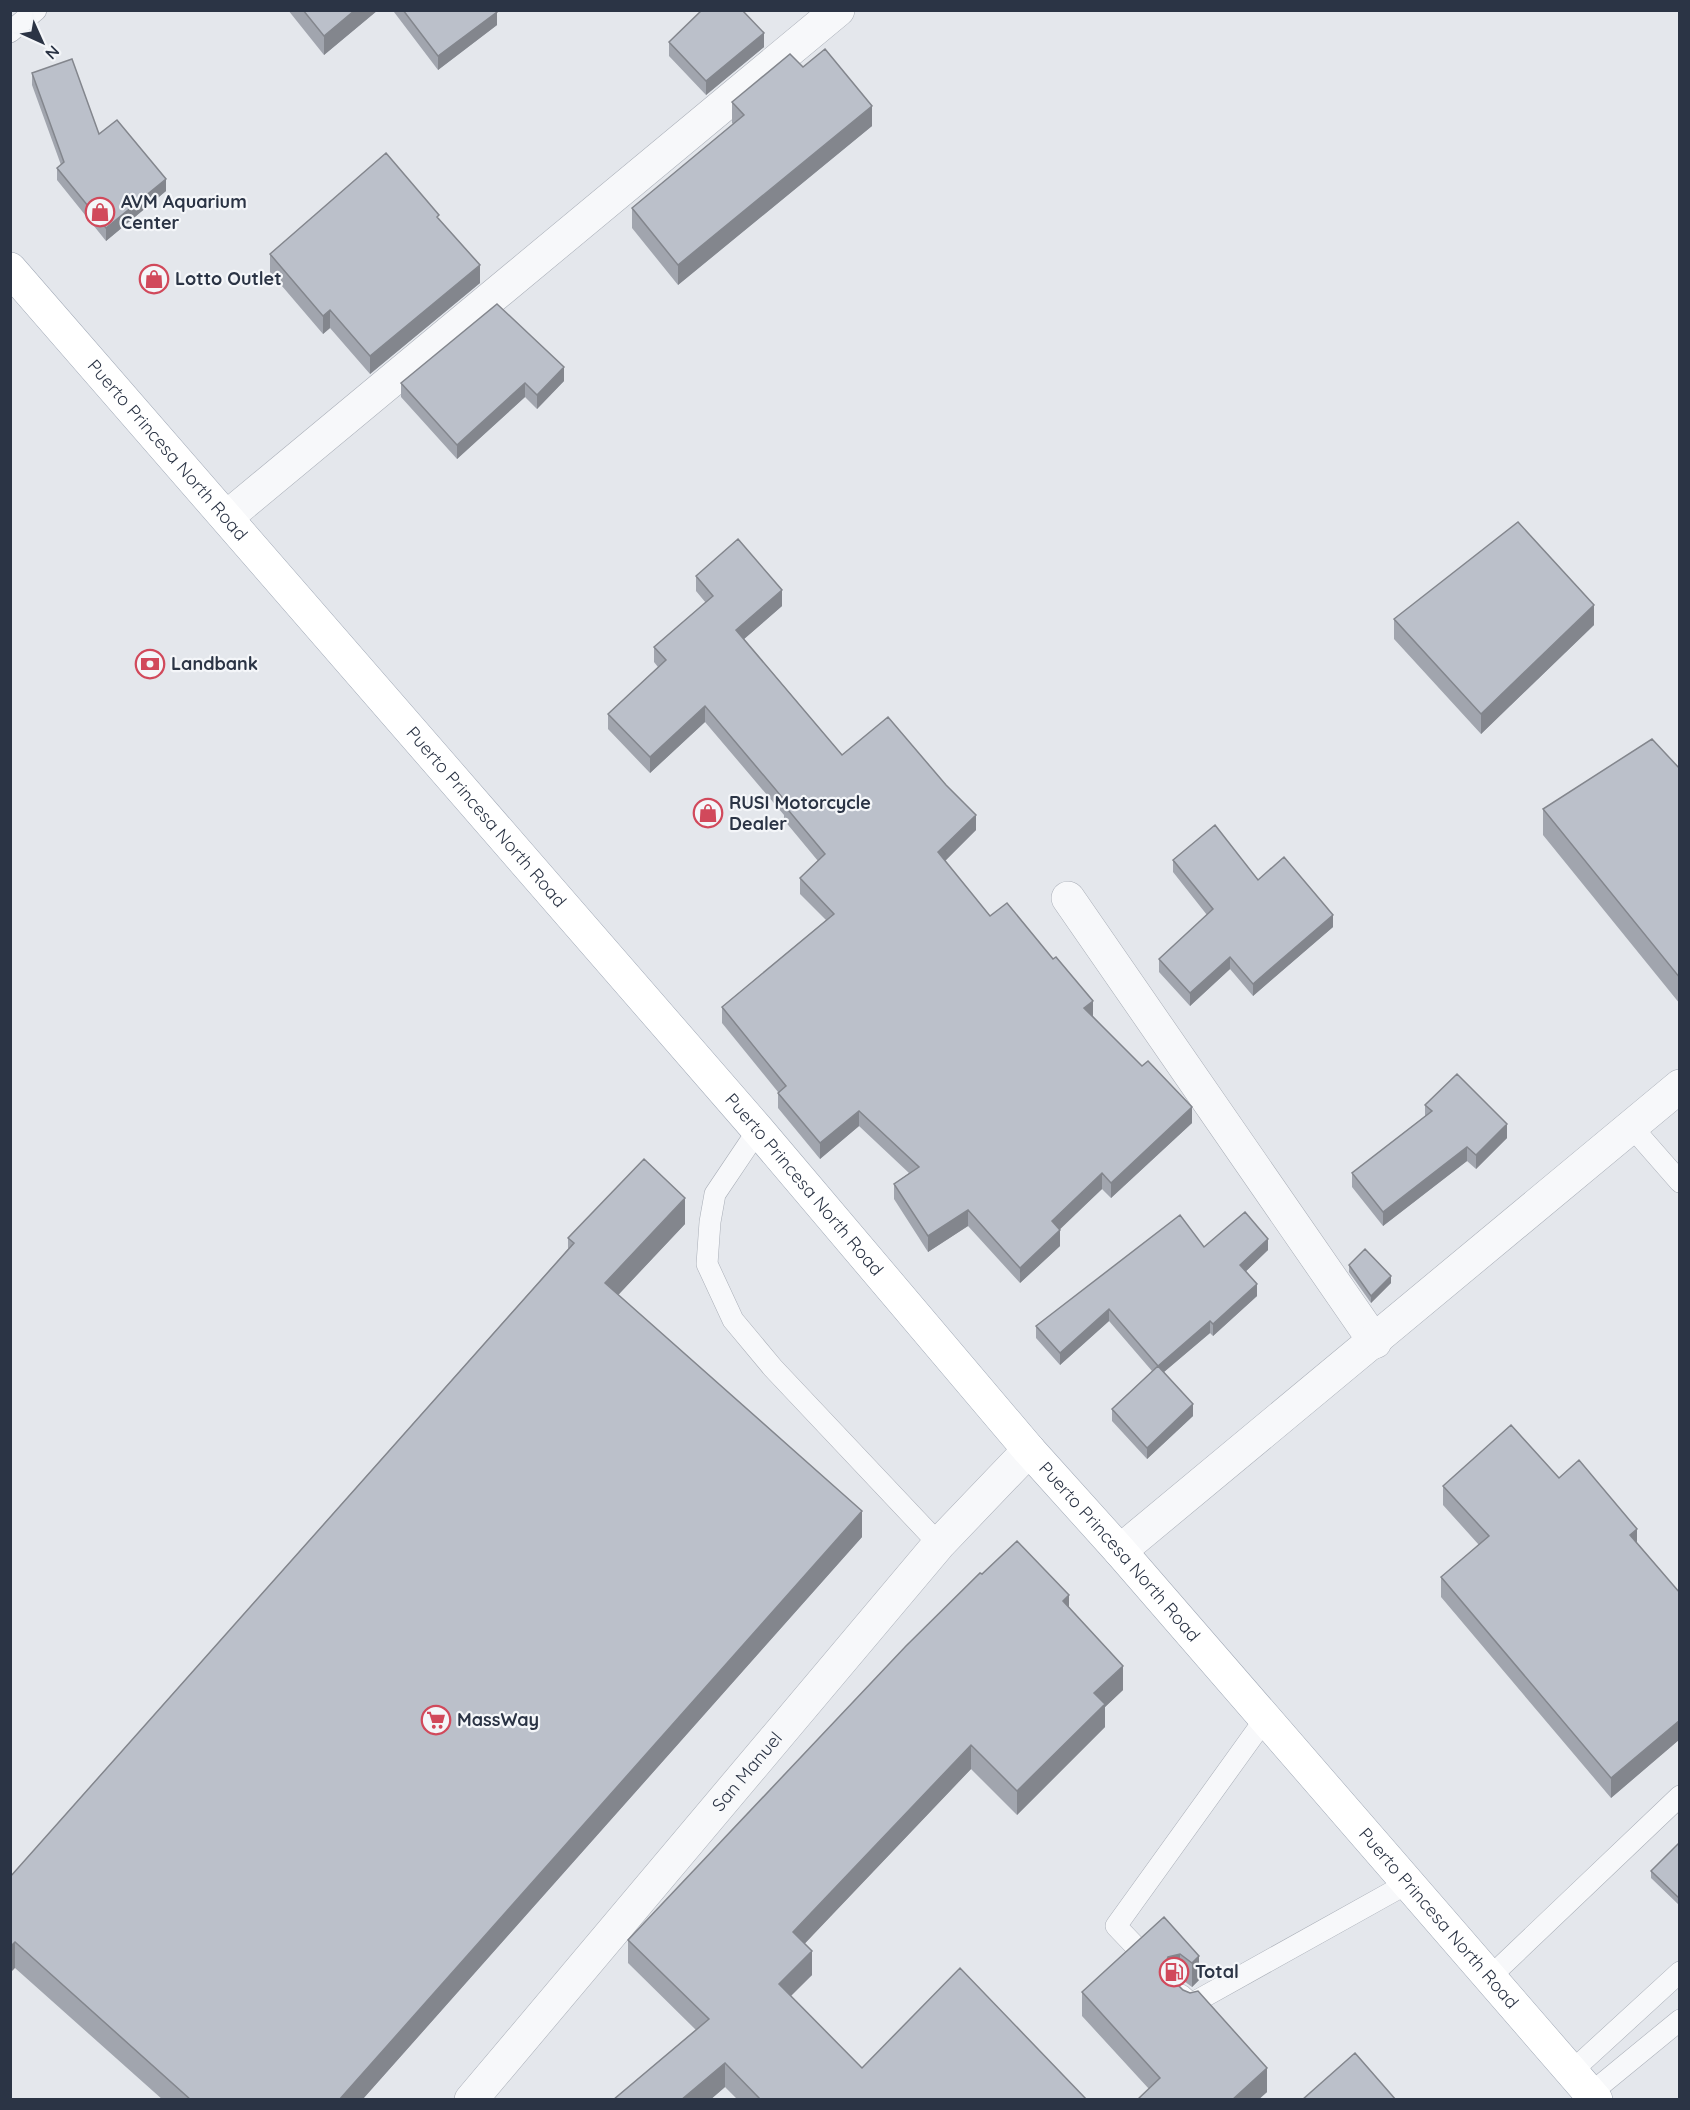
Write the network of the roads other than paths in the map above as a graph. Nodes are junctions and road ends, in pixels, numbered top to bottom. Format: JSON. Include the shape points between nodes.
{"nodes":[{"id":1,"x":36,"y":10,"type":"edge"},
{"id":2,"x":838,"y":10,"type":"edge"},
{"id":3,"x":10,"y":32,"type":"edge"},
{"id":4,"x":10,"y":269,"type":"edge"},
{"id":5,"x":227,"y":517,"type":"junction"},
{"id":6,"x":1068,"y":898,"type":"dead end"},
{"id":7,"x":1680,"y":1086,"type":"edge"},
{"id":8,"x":1631,"y":1126,"type":"junction"},
{"id":9,"x":758,"y":1130,"type":"junction"},
{"id":10,"x":1680,"y":1182,"type":"edge"},
{"id":11,"x":1375,"y":1342,"type":"junction"},
{"id":12,"x":1029,"y":1450,"type":"junction"},
{"id":13,"x":939,"y":1544,"type":"junction"},
{"id":14,"x":1120,"y":1551,"type":"junction"},
{"id":15,"x":1265,"y":1719,"type":"junction"},
{"id":16,"x":1680,"y":1796,"type":"edge"},
{"id":17,"x":1408,"y":1883,"type":"junction"},
{"id":18,"x":1137,"y":1948,"type":"edge"},
{"id":19,"x":1680,"y":1972,"type":"edge"},
{"id":20,"x":1490,"y":1977,"type":"junction"},
{"id":21,"x":1177,"y":1990,"type":"edge"},
{"id":22,"x":1680,"y":2020,"type":"edge"},
{"id":23,"x":1586,"y":2088,"type":"edge"},
{"id":24,"x":471,"y":2100,"type":"edge"}],
"edges":[{"from":1,"to":3,"type":"lane"},
{"from":2,"to":5,"type":"street"},
{"from":4,"to":5,"type":"main road","name":"Puerto Princesa North Road"},
{"from":5,"to":9,"type":"main road","name":"Puerto Princesa North Road"},
{"from":6,"to":11,"type":"street"},
{"from":7,"to":8,"type":"street"},
{"from":8,"to":10,"type":"lane"},
{"from":8,"to":11,"type":"street"},
{"from":9,"to":12,"type":"main road","name":"Puerto Princesa North Road"},
{"from":9,"to":13,"type":"lane","via":[[716,1194],[707,1264],[734,1320],[773,1368]]},
{"from":11,"to":14,"type":"street"},
{"from":12,"to":13,"type":"street","name":"San Manuel"},
{"from":12,"to":14,"type":"main road","name":"Puerto Princesa North Road"},
{"from":13,"to":24,"type":"street","name":"San Manuel"},
{"from":14,"to":15,"type":"main road","name":"Puerto Princesa North Road"},
{"from":15,"to":17,"type":"main road","name":"Puerto Princesa North Road"},
{"from":15,"to":18,"type":"lane","via":[[1116,1926]]},
{"from":16,"to":20,"type":"lane"},
{"from":17,"to":20,"type":"main road","name":"Puerto Princesa North Road"},
{"from":17,"to":21,"type":"lane","via":[[1191,2004]]},
{"from":19,"to":23,"type":"lane"},
{"from":20,"to":23,"type":"main road","name":"Puerto Princesa North Road"},
{"from":22,"to":23,"type":"lane"}]}
